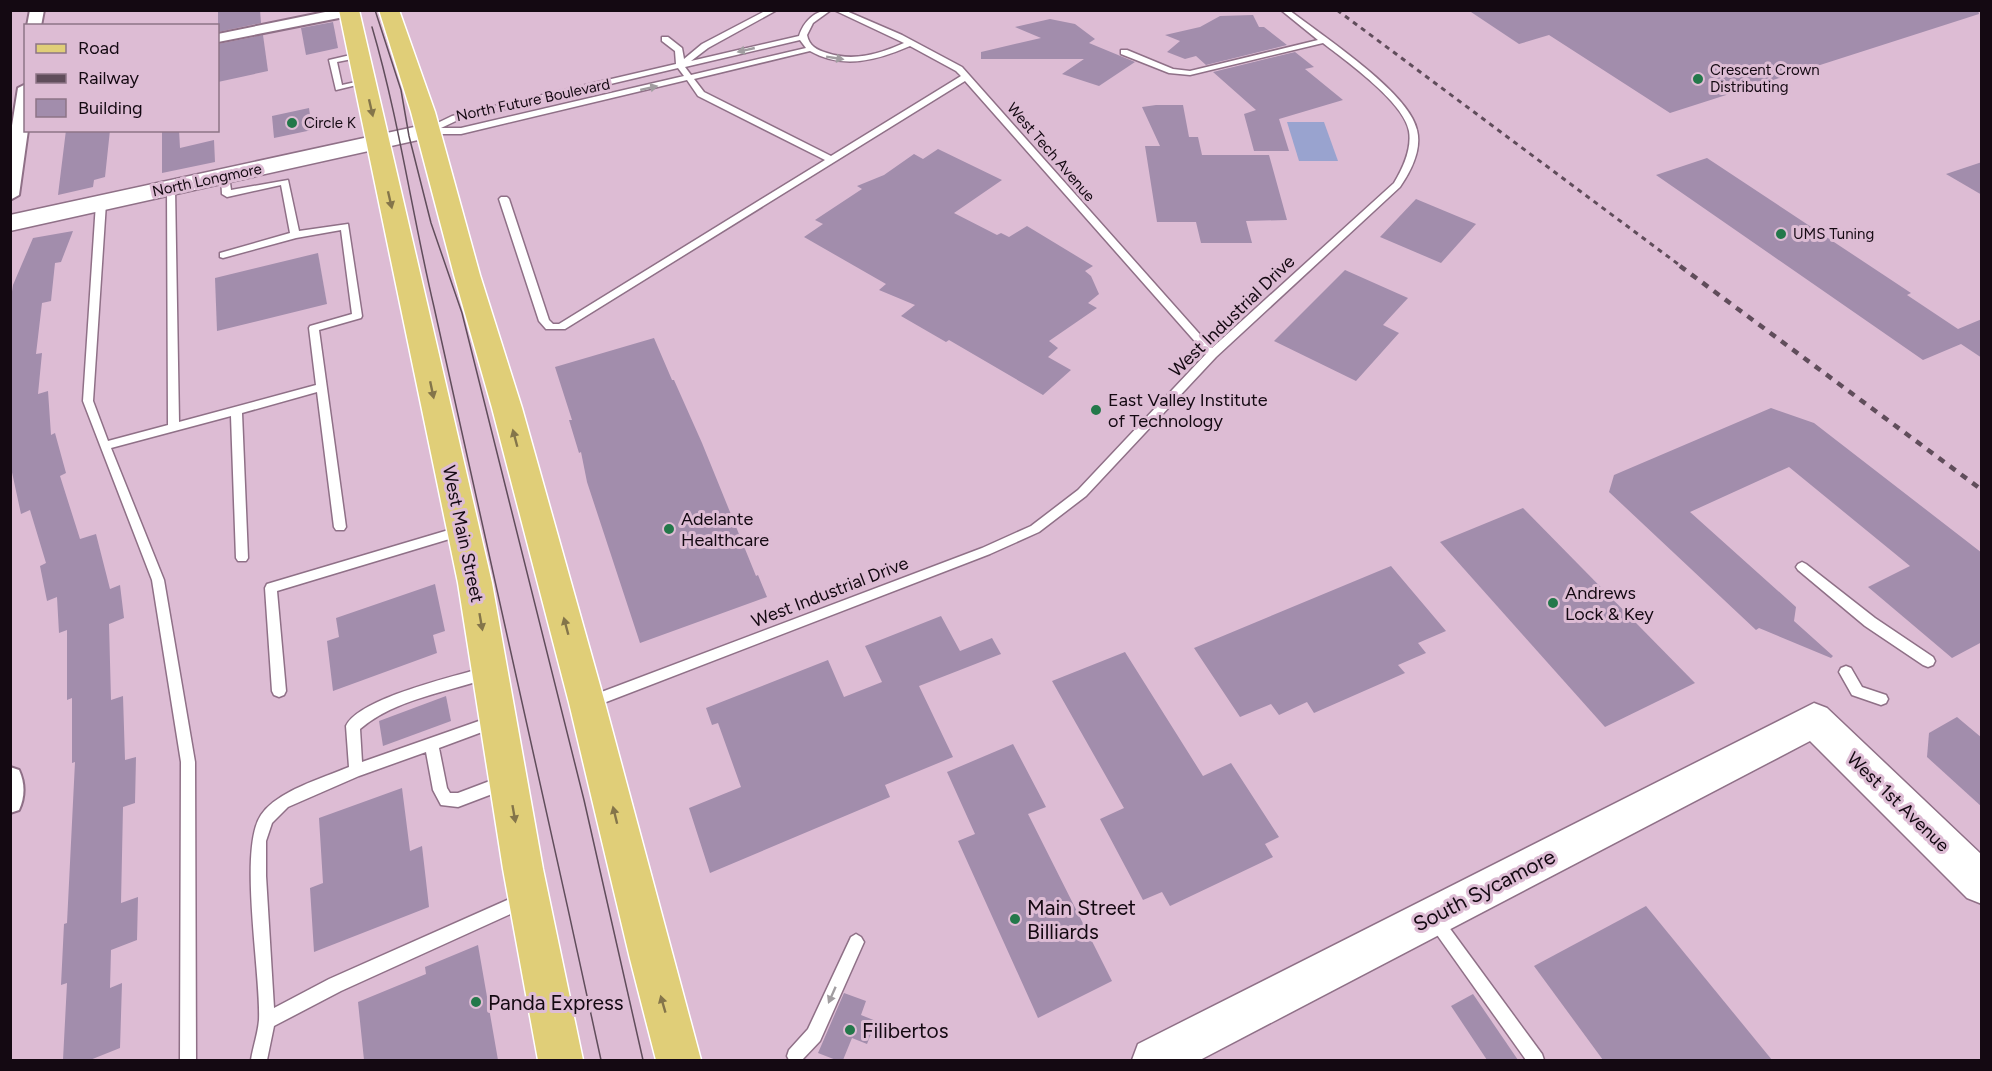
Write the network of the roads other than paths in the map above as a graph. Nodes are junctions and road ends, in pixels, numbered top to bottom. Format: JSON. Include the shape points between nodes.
{"nodes":[{"id":1,"x":389,"y":10,"type":"edge"},
{"id":2,"x":774,"y":10,"type":"edge"},
{"id":3,"x":828,"y":10,"type":"edge"},
{"id":4,"x":837,"y":10,"type":"edge"},
{"id":5,"x":1284,"y":10,"type":"edge"},
{"id":6,"x":349,"y":11,"type":"edge"},
{"id":7,"x":803,"y":37,"type":"junction"},
{"id":8,"x":219,"y":38,"type":"edge"},
{"id":9,"x":665,"y":39,"type":"dead end"},
{"id":10,"x":1323,"y":41,"type":"junction"},
{"id":11,"x":910,"y":43,"type":"junction"},
{"id":12,"x":811,"y":50,"type":"junction"},
{"id":13,"x":1124,"y":52,"type":"dead end"},
{"id":14,"x":359,"y":55,"type":"junction"},
{"id":15,"x":680,"y":65,"type":"junction"},
{"id":16,"x":966,"y":77,"type":"junction"},
{"id":17,"x":688,"y":79,"type":"junction"},
{"id":18,"x":365,"y":82,"type":"junction"},
{"id":19,"x":24,"y":101,"type":"edge"},
{"id":20,"x":403,"y":137,"type":"junction"},
{"id":21,"x":832,"y":160,"type":"junction"},
{"id":22,"x":225,"y":176,"type":"junction"},
{"id":23,"x":170,"y":188,"type":"junction"},
{"id":24,"x":10,"y":195,"type":"edge"},
{"id":25,"x":504,"y":199,"type":"dead end"},
{"id":26,"x":101,"y":203,"type":"junction"},
{"id":27,"x":10,"y":223,"type":"edge"},
{"id":28,"x":295,"y":235,"type":"junction"},
{"id":29,"x":223,"y":255,"type":"dead end"},
{"id":30,"x":1212,"y":354,"type":"junction"},
{"id":31,"x":322,"y":387,"type":"junction"},
{"id":32,"x":236,"y":411,"type":"junction"},
{"id":33,"x":174,"y":427,"type":"junction"},
{"id":34,"x":104,"y":446,"type":"junction"},
{"id":35,"x":340,"y":527,"type":"dead end"},
{"id":36,"x":463,"y":531,"type":"junction"},
{"id":37,"x":242,"y":558,"type":"dead end"},
{"id":38,"x":1802,"y":567,"type":"dead end"},
{"id":39,"x":1928,"y":661,"type":"dead end"},
{"id":40,"x":490,"y":671,"type":"junction"},
{"id":41,"x":1846,"y":672,"type":"dead end"},
{"id":42,"x":279,"y":691,"type":"dead end"},
{"id":43,"x":1881,"y":699,"type":"dead end"},
{"id":44,"x":587,"y":703,"type":"junction"},
{"id":45,"x":498,"y":720,"type":"junction"},
{"id":46,"x":1814,"y":720,"type":"joint"},
{"id":47,"x":431,"y":744,"type":"junction"},
{"id":48,"x":356,"y":771,"type":"junction"},
{"id":49,"x":10,"y":779,"type":"edge"},
{"id":50,"x":508,"y":781,"type":"junction"},
{"id":51,"x":10,"y":801,"type":"edge"},
{"id":52,"x":1982,"y":884,"type":"edge"},
{"id":53,"x":529,"y":898,"type":"junction"},
{"id":54,"x":1432,"y":916,"type":"junction"},
{"id":55,"x":856,"y":942,"type":"dead end"},
{"id":56,"x":267,"y":1021,"type":"junction"},
{"id":57,"x":795,"y":1056,"type":"dead end"},
{"id":58,"x":189,"y":1060,"type":"edge"},
{"id":59,"x":259,"y":1060,"type":"edge"},
{"id":60,"x":561,"y":1060,"type":"edge"},
{"id":61,"x":679,"y":1060,"type":"edge"},
{"id":62,"x":1154,"y":1060,"type":"edge"},
{"id":63,"x":1536,"y":1060,"type":"edge"}],
"edges":[{"from":1,"to":20,"type":"main road","name":"West Main Street"},
{"from":2,"to":15,"type":"lane","via":[[705,46]]},
{"from":3,"to":7,"type":"lane","via":[[810,22]]},
{"from":4,"to":11,"type":"lane","name":"West Tech Avenue"},
{"from":5,"to":10,"type":"lane","name":"West Industrial Drive"},
{"from":6,"to":8,"type":"street"},
{"from":6,"to":14,"type":"main road","name":"West Main Street"},
{"from":7,"to":12,"type":"lane"},
{"from":7,"to":15,"type":"lane","name":"North Future Boulevard","one_way":true},
{"from":9,"to":15,"type":"lane","via":[[679,50]]},
{"from":10,"to":13,"type":"lane","via":[[1190,74]]},
{"from":10,"to":30,"type":"lane","name":"West Industrial Drive","via":[[1400,104],[1413,127],[1408,168],[1397,185]]},
{"from":12,"to":11,"type":"lane","name":"North Future Boulevard","one_way":true,"via":[[852,60],[882,55]]},
{"from":11,"to":16,"type":"lane","name":"West Tech Avenue","via":[[959,69]]},
{"from":12,"to":17,"type":"lane","name":"North Future Boulevard"},
{"from":14,"to":18,"type":"main road","name":"West Main Street"},
{"from":14,"to":18,"type":"lane","via":[[333,60],[339,87]]},
{"from":15,"to":17,"type":"lane"},
{"from":15,"to":20,"type":"lane","name":"North Future Boulevard","via":[[455,118]]},
{"from":16,"to":21,"type":"lane"},
{"from":16,"to":30,"type":"lane","name":"West Tech Avenue"},
{"from":20,"to":17,"type":"lane","name":"North Future Boulevard","one_way":true,"via":[[461,131]]},
{"from":17,"to":21,"type":"lane","via":[[701,94]]},
{"from":18,"to":20,"type":"main road","name":"West Main Street","one_way":true},
{"from":19,"to":24,"type":"street"},
{"from":20,"to":22,"type":"street","name":"North Longmore"},
{"from":20,"to":36,"type":"main road","name":"West Main Street","one_way":true},
{"from":44,"to":20,"type":"main road","name":"West Main Street","one_way":true,"via":[[467,275]]},
{"from":21,"to":25,"type":"lane","via":[[561,327],[550,327],[544,321]]},
{"from":22,"to":23,"type":"street","name":"North Longmore"},
{"from":22,"to":28,"type":"lane","via":[[227,194],[285,182]]},
{"from":23,"to":26,"type":"street","name":"North Longmore"},
{"from":23,"to":33,"type":"lane"},
{"from":26,"to":27,"type":"street","name":"North Longmore"},
{"from":26,"to":34,"type":"lane","via":[[88,400]]},
{"from":28,"to":29,"type":"lane"},
{"from":28,"to":31,"type":"lane","via":[[345,226],[357,316],[314,328]]},
{"from":30,"to":44,"type":"lane","name":"West Industrial Drive","via":[[1082,493],[1035,529]]},
{"from":31,"to":32,"type":"lane"},
{"from":31,"to":35,"type":"lane"},
{"from":32,"to":33,"type":"lane"},
{"from":32,"to":37,"type":"lane"},
{"from":33,"to":34,"type":"lane"},
{"from":34,"to":58,"type":"lane","via":[[158,579],[188,762]]},
{"from":36,"to":40,"type":"main road","name":"West Main Street","one_way":true},
{"from":36,"to":42,"type":"lane","via":[[271,588]]},
{"from":38,"to":39,"type":"lane","via":[[1870,622]]},
{"from":40,"to":45,"type":"main road","name":"West Main Street"},
{"from":40,"to":48,"type":"lane","via":[[381,706],[362,716],[353,726]]},
{"from":41,"to":43,"type":"lane","via":[[1857,691]]},
{"from":61,"to":44,"type":"main road","name":"West Main Street","one_way":true},
{"from":45,"to":47,"type":"lane"},
{"from":45,"to":50,"type":"main road","name":"West Main Street"},
{"from":46,"to":52,"type":"street","name":"West 1st Avenue"},
{"from":46,"to":54,"type":"street","name":"South Sycamore"},
{"from":47,"to":48,"type":"lane"},
{"from":47,"to":50,"type":"lane","via":[[446,800],[458,800]]},
{"from":48,"to":56,"type":"lane","via":[[283,802],[266,819],[259,841],[259,876]]},
{"from":49,"to":51,"type":"street"},
{"from":50,"to":53,"type":"main road","name":"West Main Street","one_way":true},
{"from":53,"to":56,"type":"lane","via":[[335,985]]},
{"from":53,"to":60,"type":"main road","name":"West Main Street"},
{"from":54,"to":62,"type":"street","name":"South Sycamore"},
{"from":54,"to":63,"type":"lane"},
{"from":55,"to":57,"type":"lane","one_way":true,"via":[[814,1035]]},
{"from":56,"to":59,"type":"lane"}]}
